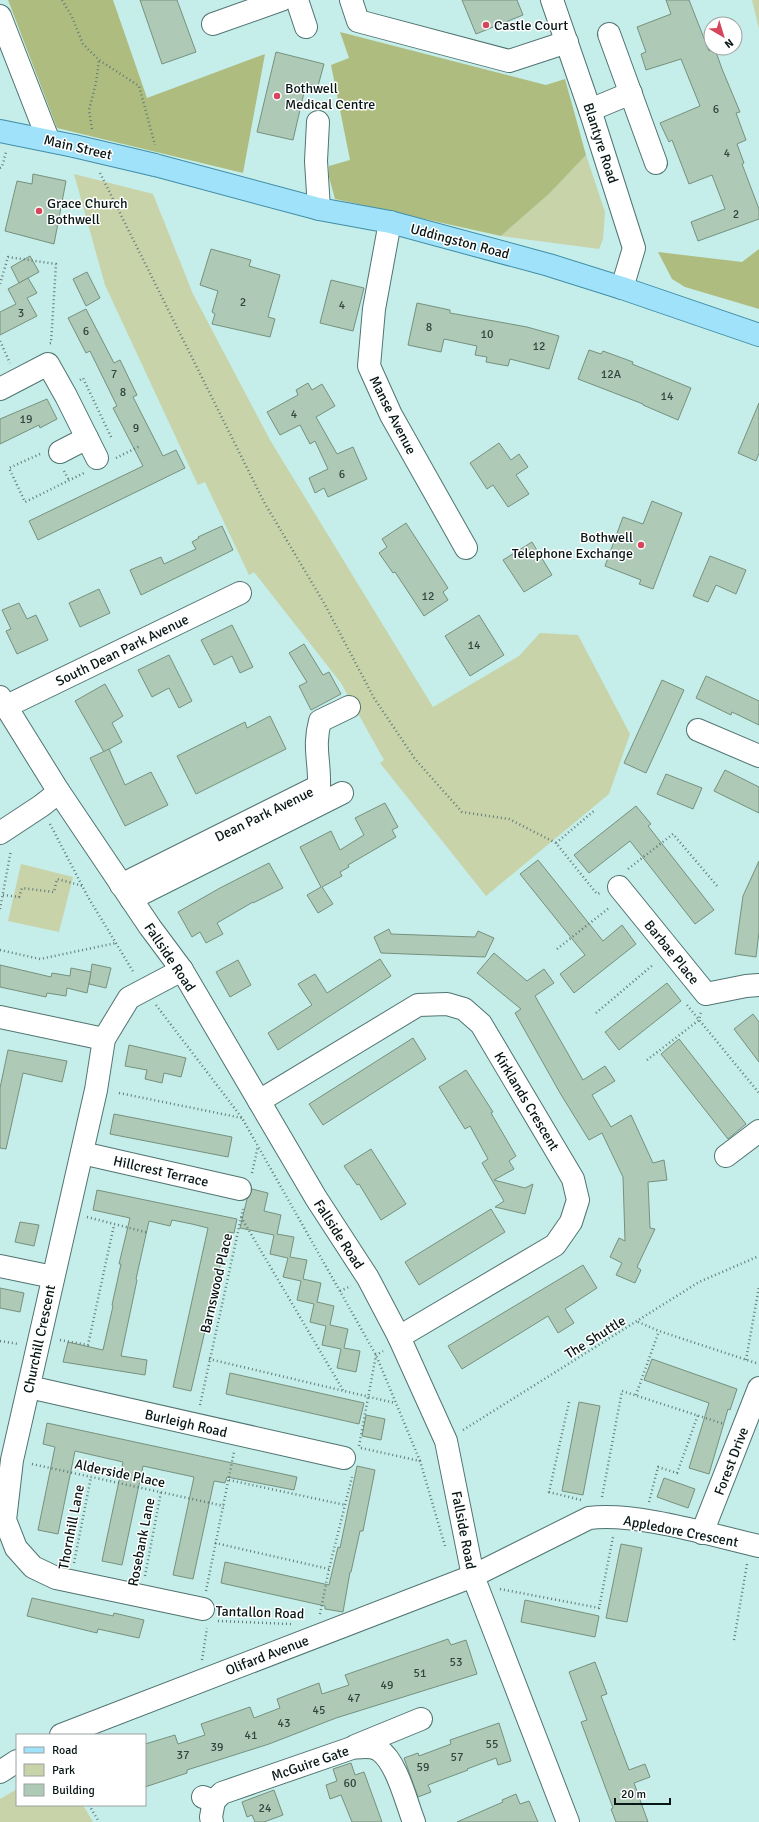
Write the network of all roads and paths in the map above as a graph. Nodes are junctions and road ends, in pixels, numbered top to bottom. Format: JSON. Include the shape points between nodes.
{"nodes":[{"id":1,"x":62,"y":0,"type":"edge"},
{"id":2,"x":281,"y":0,"type":"edge"},
{"id":3,"x":297,"y":0,"type":"edge"},
{"id":4,"x":351,"y":0,"type":"edge"},
{"id":5,"x":552,"y":0,"type":"edge"},
{"id":6,"x":0,"y":16,"type":"edge"},
{"id":7,"x":213,"y":24,"type":"dead end"},
{"id":8,"x":306,"y":27,"type":"dead end"},
{"id":9,"x":609,"y":34,"type":"dead end"},
{"id":10,"x":567,"y":42,"type":"junction"},
{"id":11,"x":99,"y":60,"type":"junction"},
{"id":12,"x":631,"y":93,"type":"junction"},
{"id":13,"x":590,"y":110,"type":"junction"},
{"id":14,"x":318,"y":122,"type":"dead end"},
{"id":15,"x":0,"y":131,"type":"edge"},
{"id":16,"x":92,"y":134,"type":"dead end"},
{"id":17,"x":48,"y":140,"type":"junction"},
{"id":18,"x":656,"y":163,"type":"dead end"},
{"id":19,"x":158,"y":166,"type":"junction"},
{"id":20,"x":99,"y":171,"type":"dead end"},
{"id":21,"x":319,"y":209,"type":"junction"},
{"id":22,"x":390,"y":222,"type":"junction"},
{"id":23,"x":0,"y":284,"type":"edge"},
{"id":24,"x":622,"y":288,"type":"junction"},
{"id":25,"x":759,"y":335,"type":"edge"},
{"id":26,"x":45,"y":356,"type":"junction"},
{"id":27,"x":0,"y":389,"type":"edge"},
{"id":28,"x":87,"y":438,"type":"junction"},
{"id":29,"x":60,"y":452,"type":"dead end"},
{"id":30,"x":96,"y":458,"type":"dead end"},
{"id":31,"x":466,"y":548,"type":"dead end"},
{"id":32,"x":240,"y":592,"type":"dead end"},
{"id":33,"x":3,"y":702,"type":"edge"},
{"id":34,"x":349,"y":707,"type":"dead end"},
{"id":35,"x":698,"y":730,"type":"dead end"},
{"id":36,"x":759,"y":756,"type":"edge"},
{"id":37,"x":59,"y":792,"type":"junction"},
{"id":38,"x":342,"y":793,"type":"dead end"},
{"id":39,"x":41,"y":806,"type":"junction"},
{"id":40,"x":595,"y":810,"type":"dead end"},
{"id":41,"x":7,"y":827,"type":"edge"},
{"id":42,"x":556,"y":843,"type":"junction"},
{"id":43,"x":616,"y":882,"type":"junction"},
{"id":44,"x":83,"y":886,"type":"junction"},
{"id":45,"x":718,"y":887,"type":"dead end"},
{"id":46,"x":126,"y":892,"type":"junction"},
{"id":47,"x":597,"y":894,"type":"junction"},
{"id":48,"x":3,"y":895,"type":"junction"},
{"id":49,"x":609,"y":908,"type":"dead end"},
{"id":50,"x":0,"y":909,"type":"edge"},
{"id":51,"x":116,"y":943,"type":"junction"},
{"id":52,"x":557,"y":949,"type":"dead end"},
{"id":53,"x":0,"y":950,"type":"edge"},
{"id":54,"x":654,"y":964,"type":"dead end"},
{"id":55,"x":182,"y":970,"type":"junction"},
{"id":56,"x":759,"y":985,"type":"edge"},
{"id":57,"x":145,"y":990,"type":"junction"},
{"id":58,"x":596,"y":1013,"type":"dead end"},
{"id":59,"x":0,"y":1017,"type":"edge"},
{"id":60,"x":699,"y":1020,"type":"dead end"},
{"id":61,"x":104,"y":1039,"type":"junction"},
{"id":62,"x":647,"y":1060,"type":"dead end"},
{"id":63,"x":119,"y":1093,"type":"dead end"},
{"id":64,"x":259,"y":1101,"type":"junction"},
{"id":65,"x":242,"y":1118,"type":"junction"},
{"id":66,"x":759,"y":1131,"type":"edge"},
{"id":67,"x":258,"y":1146,"type":"junction"},
{"id":68,"x":82,"y":1153,"type":"junction"},
{"id":69,"x":726,"y":1156,"type":"dead end"},
{"id":70,"x":245,"y":1189,"type":"junction"},
{"id":71,"x":68,"y":1212,"type":"junction"},
{"id":72,"x":241,"y":1216,"type":"junction"},
{"id":73,"x":114,"y":1225,"type":"junction"},
{"id":74,"x":149,"y":1233,"type":"dead end"},
{"id":75,"x":759,"y":1256,"type":"edge"},
{"id":76,"x":0,"y":1266,"type":"edge"},
{"id":77,"x":53,"y":1278,"type":"junction"},
{"id":78,"x":759,"y":1288,"type":"edge"},
{"id":79,"x":638,"y":1322,"type":"junction"},
{"id":80,"x":659,"y":1331,"type":"junction"},
{"id":81,"x":40,"y":1336,"type":"junction"},
{"id":82,"x":399,"y":1337,"type":"junction"},
{"id":83,"x":376,"y":1355,"type":"junction"},
{"id":84,"x":209,"y":1359,"type":"junction"},
{"id":85,"x":746,"y":1360,"type":"junction"},
{"id":86,"x":759,"y":1364,"type":"edge"},
{"id":87,"x":29,"y":1387,"type":"junction"},
{"id":88,"x":759,"y":1388,"type":"edge"},
{"id":89,"x":343,"y":1390,"type":"junction"},
{"id":90,"x":636,"y":1395,"type":"junction"},
{"id":91,"x":369,"y":1397,"type":"junction"},
{"id":92,"x":569,"y":1402,"type":"dead end"},
{"id":93,"x":396,"y":1403,"type":"junction"},
{"id":94,"x":698,"y":1415,"type":"junction"},
{"id":95,"x":196,"y":1425,"type":"junction"},
{"id":96,"x":743,"y":1430,"type":"junction"},
{"id":97,"x":238,"y":1434,"type":"junction"},
{"id":98,"x":446,"y":1440,"type":"junction"},
{"id":99,"x":353,"y":1458,"type":"junction"},
{"id":100,"x":12,"y":1460,"type":"junction"},
{"id":101,"x":420,"y":1461,"type":"junction"},
{"id":102,"x":91,"y":1477,"type":"junction"},
{"id":103,"x":229,"y":1480,"type":"junction"},
{"id":104,"x":161,"y":1492,"type":"junction"},
{"id":105,"x":345,"y":1505,"type":"junction"},
{"id":106,"x":224,"y":1506,"type":"junction"},
{"id":107,"x":605,"y":1513,"type":"junction"},
{"id":108,"x":644,"y":1521,"type":"junction"},
{"id":109,"x":702,"y":1533,"type":"junction"},
{"id":110,"x":215,"y":1544,"type":"junction"},
{"id":111,"x":755,"y":1545,"type":"edge"},
{"id":112,"x":447,"y":1553,"type":"dead end"},
{"id":113,"x":328,"y":1569,"type":"junction"},
{"id":114,"x":473,"y":1576,"type":"junction"},
{"id":115,"x":70,"y":1581,"type":"junction"},
{"id":116,"x":141,"y":1596,"type":"junction"},
{"id":117,"x":206,"y":1615,"type":"junction"},
{"id":118,"x":294,"y":1624,"type":"dead end"},
{"id":119,"x":320,"y":1634,"type":"junction"},
{"id":120,"x":734,"y":1640,"type":"dead end"},
{"id":121,"x":198,"y":1682,"type":"junction"},
{"id":122,"x":421,"y":1719,"type":"dead end"},
{"id":123,"x":64,"y":1734,"type":"edge"},
{"id":124,"x":352,"y":1748,"type":"junction"},
{"id":125,"x":16,"y":1762,"type":"edge"},
{"id":126,"x":0,"y":1772,"type":"edge"},
{"id":127,"x":90,"y":1806,"type":"edge"},
{"id":128,"x":210,"y":1807,"type":"edge"},
{"id":129,"x":99,"y":1822,"type":"edge"},
{"id":130,"x":414,"y":1822,"type":"edge"},
{"id":131,"x":568,"y":1822,"type":"edge"}],
"edges":[{"from":1,"to":11,"type":"path","via":[[72,16],[83,44]]},
{"from":2,"to":7,"type":"street"},
{"from":3,"to":8,"type":"street"},
{"from":4,"to":10,"type":"street","via":[[358,21],[509,61]]},
{"from":5,"to":10,"type":"street","name":"Blantyre Road"},
{"from":6,"to":17,"type":"street"},
{"from":9,"to":12,"type":"street"},
{"from":10,"to":13,"type":"street","name":"Blantyre Road"},
{"from":11,"to":16,"type":"path","via":[[89,110]]},
{"from":11,"to":19,"type":"path","via":[[139,86]]},
{"from":12,"to":13,"type":"street"},
{"from":12,"to":18,"type":"street"},
{"from":13,"to":24,"type":"street","name":"Blantyre Road","via":[[634,248]]},
{"from":14,"to":21,"type":"street","via":[[316,161]]},
{"from":15,"to":17,"type":"main road","name":"Main Street"},
{"from":17,"to":19,"type":"main road","name":"Main Street","bridge":true},
{"from":19,"to":21,"type":"main road","name":"Uddingston Road"},
{"from":20,"to":42,"type":"path","via":[[264,502],[324,603],[374,698],[416,759],[462,812],[509,819]]},
{"from":21,"to":22,"type":"main road","name":"Uddingston Road"},
{"from":22,"to":24,"type":"main road","name":"Uddingston Road","via":[[549,265]]},
{"from":22,"to":31,"type":"street","name":"Manse Avenue","via":[[374,309],[369,366],[391,415]]},
{"from":23,"to":26,"type":"path","via":[[8,257],[56,264],[50,343]]},
{"from":24,"to":25,"type":"main road","name":"Uddingston Road"},
{"from":26,"to":27,"type":"street"},
{"from":26,"to":28,"type":"street"},
{"from":28,"to":29,"type":"street"},
{"from":28,"to":30,"type":"street"},
{"from":32,"to":33,"type":"street","name":"South Dean Park Avenue"},
{"from":33,"to":37,"type":"street","name":"Fallside Road"},
{"from":34,"to":46,"type":"street","name":"Dean Park Avenue","via":[[320,721],[316,736],[319,786]]},
{"from":35,"to":36,"type":"street"},
{"from":37,"to":39,"type":"street"},
{"from":37,"to":46,"type":"street","name":"Fallside Road"},
{"from":38,"to":46,"type":"street"},
{"from":39,"to":41,"type":"street"},
{"from":39,"to":44,"type":"path"},
{"from":40,"to":42,"type":"path"},
{"from":41,"to":48,"type":"path"},
{"from":42,"to":47,"type":"path"},
{"from":43,"to":45,"type":"path","via":[[673,834]]},
{"from":43,"to":47,"type":"path"},
{"from":43,"to":47,"type":"path"},
{"from":43,"to":56,"type":"street","name":"Barbae Place","via":[[706,994]]},
{"from":44,"to":48,"type":"path","via":[[57,879],[54,892],[22,888],[19,897]]},
{"from":44,"to":51,"type":"path"},
{"from":46,"to":55,"type":"street","name":"Fallside Road"},
{"from":48,"to":50,"type":"path"},
{"from":49,"to":52,"type":"path"},
{"from":51,"to":53,"type":"path","via":[[40,959]]},
{"from":51,"to":57,"type":"path"},
{"from":54,"to":58,"type":"path"},
{"from":55,"to":57,"type":"street","name":"Churchill Crescent"},
{"from":55,"to":64,"type":"street","name":"Fallside Road"},
{"from":57,"to":61,"type":"street","name":"Churchill Crescent","via":[[129,998]]},
{"from":57,"to":65,"type":"path"},
{"from":59,"to":61,"type":"street"},
{"from":60,"to":62,"type":"path"},
{"from":61,"to":68,"type":"street","name":"Churchill Crescent"},
{"from":63,"to":65,"type":"path"},
{"from":64,"to":82,"type":"street","name":"Fallside Road","via":[[316,1198],[368,1278]]},
{"from":64,"to":82,"type":"street","name":"Kirklands Crescent","via":[[418,1005],[447,1004],[464,1009],[481,1024],[561,1158],[573,1179],[578,1200],[571,1222],[555,1245]]},
{"from":65,"to":67,"type":"path"},
{"from":66,"to":69,"type":"street"},
{"from":67,"to":70,"type":"path","name":"Barnswood Place"},
{"from":67,"to":83,"type":"path"},
{"from":68,"to":70,"type":"street","name":"Hillcrest Terrace"},
{"from":68,"to":71,"type":"street","name":"Churchill Crescent"},
{"from":70,"to":72,"type":"path","name":"Barnswood Place"},
{"from":71,"to":73,"type":"path"},
{"from":71,"to":77,"type":"street","name":"Churchill Crescent"},
{"from":72,"to":84,"type":"path","name":"Barnswood Place"},
{"from":72,"to":89,"type":"path"},
{"from":73,"to":74,"type":"path"},
{"from":73,"to":81,"type":"path","via":[[88,1345]]},
{"from":75,"to":79,"type":"path","name":"The Shuttle","via":[[699,1282]]},
{"from":76,"to":77,"type":"street"},
{"from":77,"to":81,"type":"street","name":"Churchill Crescent"},
{"from":78,"to":85,"type":"path"},
{"from":79,"to":80,"type":"path"},
{"from":79,"to":98,"type":"path","name":"The Shuttle"},
{"from":80,"to":85,"type":"path"},
{"from":80,"to":90,"type":"path"},
{"from":81,"to":87,"type":"street","name":"Churchill Crescent"},
{"from":82,"to":98,"type":"street","name":"Fallside Road"},
{"from":83,"to":91,"type":"path","name":"Tantallon Road"},
{"from":83,"to":93,"type":"path"},
{"from":84,"to":89,"type":"path"},
{"from":84,"to":95,"type":"path","name":"Barnswood Place"},
{"from":85,"to":86,"type":"path"},
{"from":87,"to":95,"type":"street","name":"Burleigh Road"},
{"from":87,"to":100,"type":"street","name":"Churchill Crescent"},
{"from":88,"to":96,"type":"street","name":"Forest Drive"},
{"from":89,"to":91,"type":"path"},
{"from":90,"to":94,"type":"path"},
{"from":90,"to":107,"type":"path","via":[[622,1391]]},
{"from":91,"to":93,"type":"path"},
{"from":91,"to":99,"type":"path","name":"Tantallon Road"},
{"from":92,"to":107,"type":"path","via":[[549,1492]]},
{"from":93,"to":101,"type":"path"},
{"from":94,"to":96,"type":"path"},
{"from":94,"to":108,"type":"path","via":[[677,1473],[658,1467]]},
{"from":95,"to":97,"type":"street","name":"Burleigh Road"},
{"from":96,"to":109,"type":"street","name":"Forest Drive"},
{"from":97,"to":99,"type":"street","name":"Burleigh Road"},
{"from":97,"to":103,"type":"path","name":"Tantallon Road"},
{"from":98,"to":114,"type":"street","name":"Fallside Road"},
{"from":99,"to":101,"type":"path"},
{"from":99,"to":105,"type":"path","name":"Tantallon Road"},
{"from":100,"to":102,"type":"path","name":"Alderside Place"},
{"from":100,"to":115,"type":"street","name":"Churchill Crescent","via":[[5,1520],[16,1548],[33,1567],[56,1578]]},
{"from":101,"to":112,"type":"path"},
{"from":102,"to":104,"type":"path","name":"Alderside Place"},
{"from":102,"to":115,"type":"path","name":"Thornhill Lane"},
{"from":103,"to":105,"type":"path"},
{"from":103,"to":106,"type":"path","name":"Tantallon Road"},
{"from":104,"to":106,"type":"path","name":"Alderside Place"},
{"from":104,"to":116,"type":"path","name":"Rosebank Lane"},
{"from":105,"to":113,"type":"path","name":"Tantallon Road"},
{"from":106,"to":110,"type":"path","name":"Tantallon Road"},
{"from":107,"to":108,"type":"street","name":"Appledore Crescent"},
{"from":107,"to":114,"type":"street","name":"Appledore Crescent","via":[[589,1518]]},
{"from":107,"to":114,"type":"path","via":[[599,1608],[501,1589]]},
{"from":108,"to":109,"type":"street","name":"Appledore Crescent"},
{"from":109,"to":111,"type":"street","name":"Appledore Crescent"},
{"from":110,"to":113,"type":"path"},
{"from":110,"to":117,"type":"path","name":"Tantallon Road"},
{"from":111,"to":120,"type":"path"},
{"from":113,"to":119,"type":"path","name":"Tantallon Road","via":[[318,1625]]},
{"from":114,"to":119,"type":"street","name":"Olifard Avenue"},
{"from":114,"to":131,"type":"street","name":"Fallside Road"},
{"from":115,"to":116,"type":"street","name":"Churchill Crescent"},
{"from":116,"to":117,"type":"street","name":"Churchill Crescent"},
{"from":117,"to":118,"type":"path","name":"Tantallon Road"},
{"from":117,"to":121,"type":"path"},
{"from":119,"to":121,"type":"street","name":"Olifard Avenue"},
{"from":121,"to":123,"type":"street","name":"Olifard Avenue"},
{"from":122,"to":124,"type":"street"},
{"from":124,"to":128,"type":"street","name":"McGuire Gate","via":[[222,1793]]},
{"from":124,"to":130,"type":"street","name":"McGuire Gate","via":[[367,1746],[379,1750],[393,1766]]},
{"from":125,"to":126,"type":"street"},
{"from":127,"to":129,"type":"path"}]}
